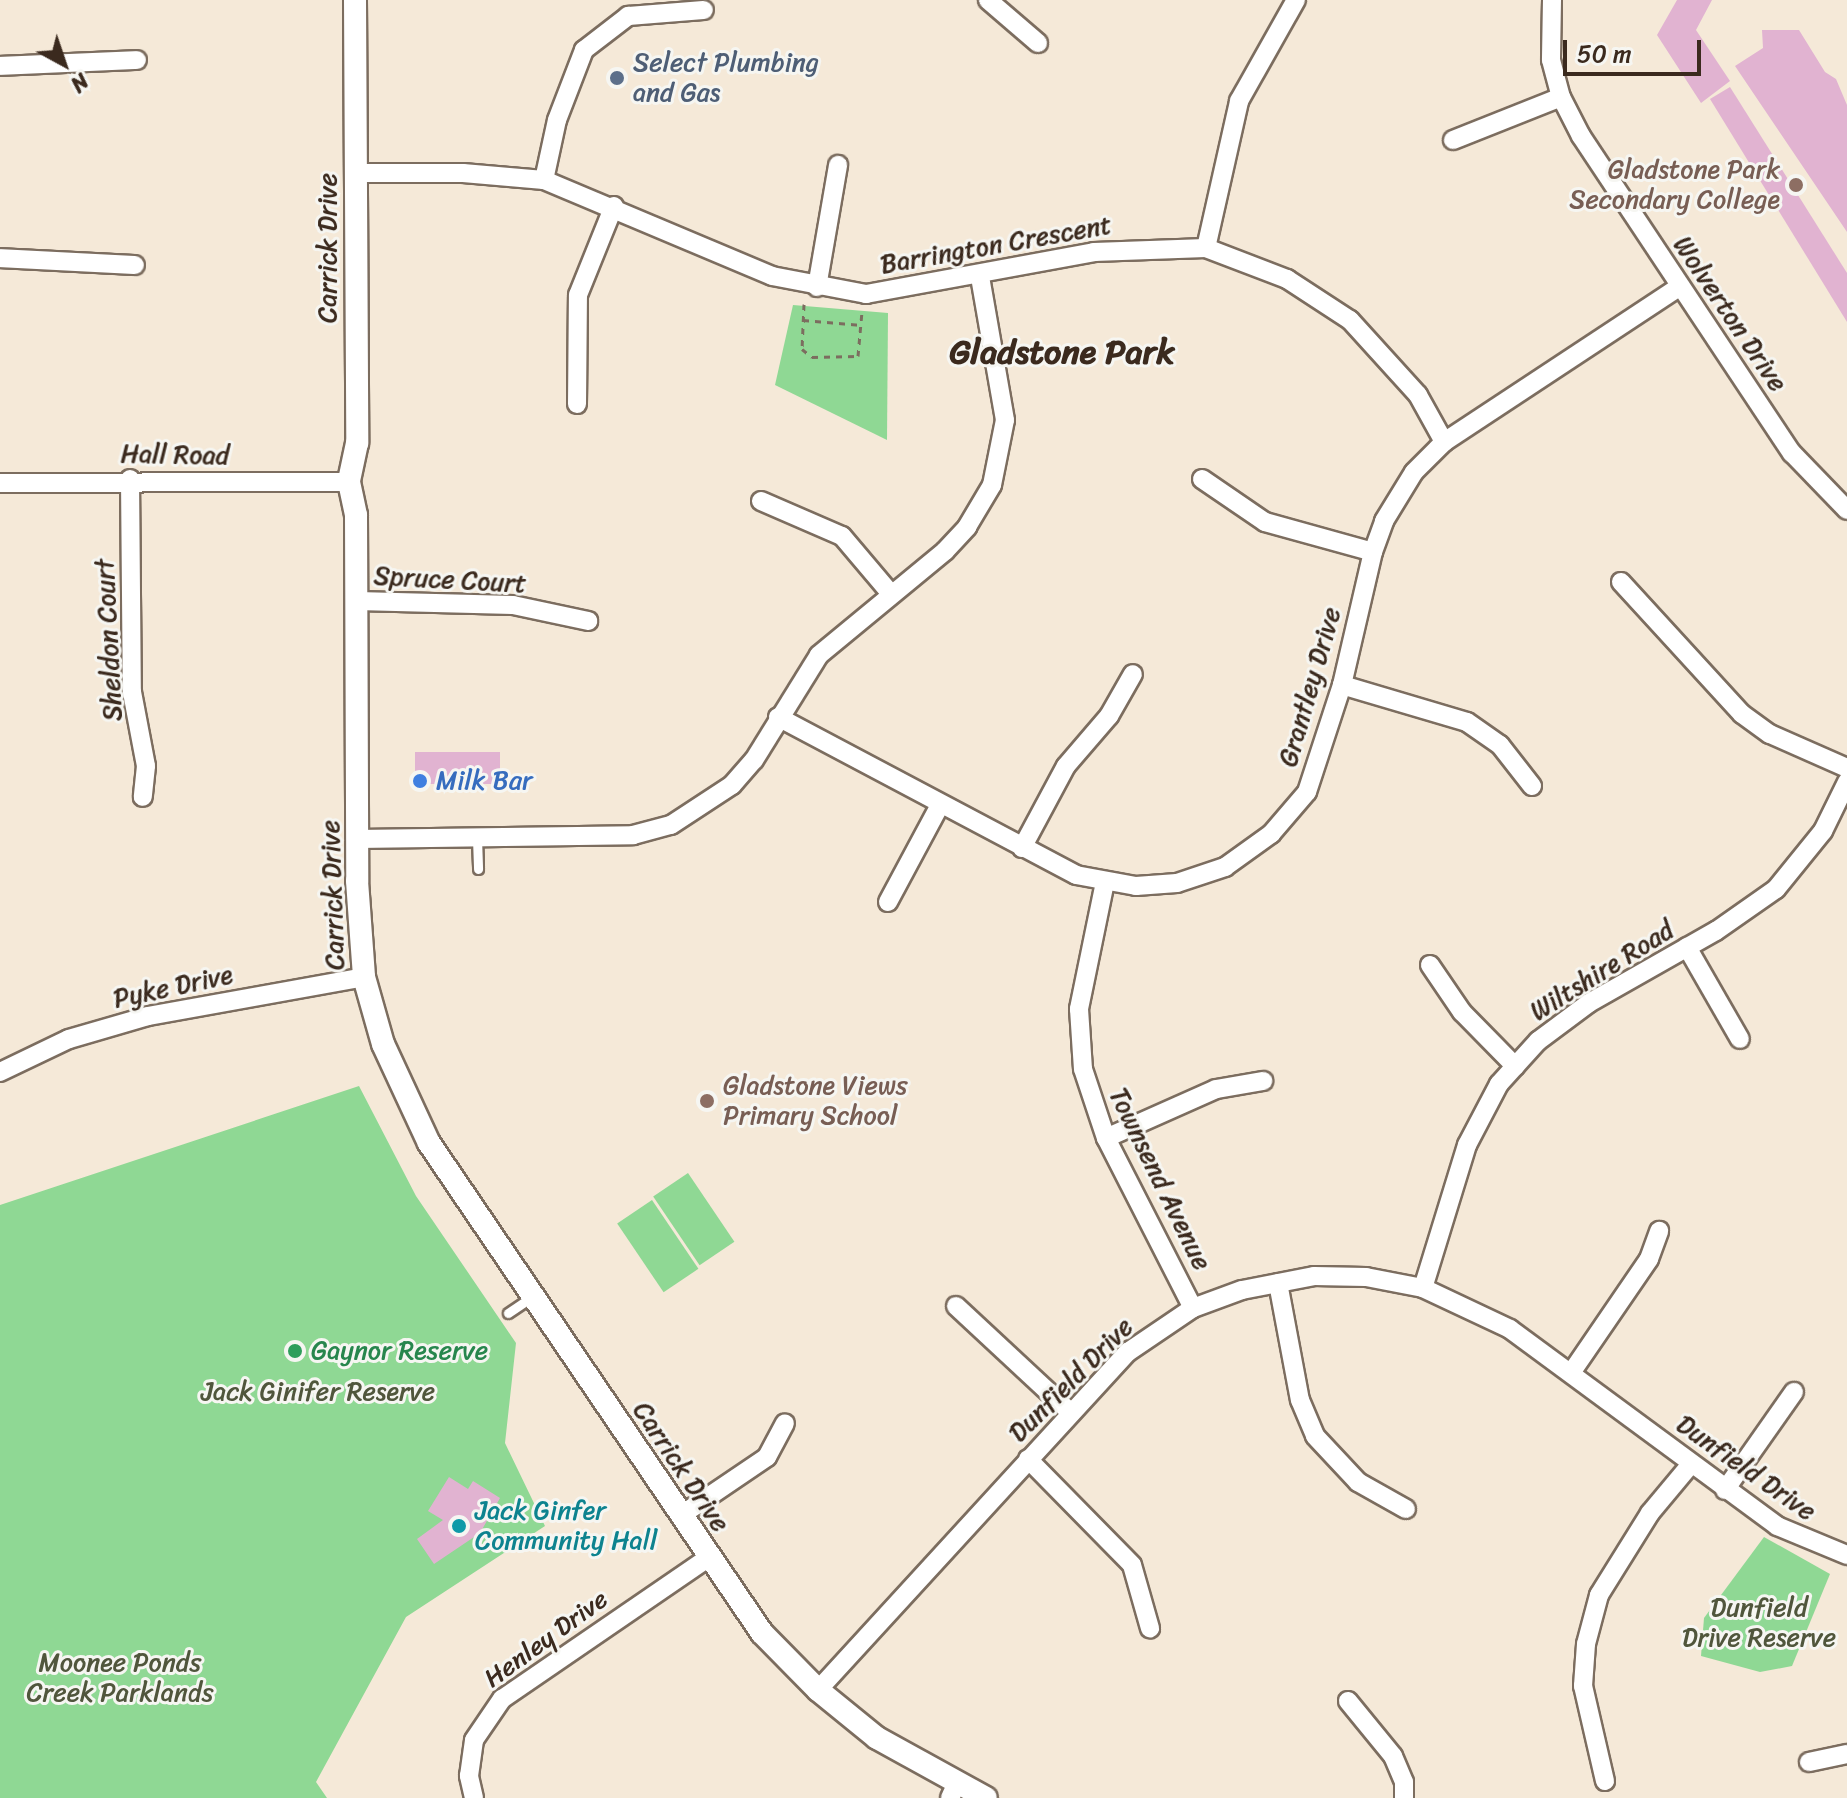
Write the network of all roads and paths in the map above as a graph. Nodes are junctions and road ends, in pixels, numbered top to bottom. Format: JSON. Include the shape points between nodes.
{"nodes":[{"id":1,"x":355,"y":0,"type":"edge"},
{"id":2,"x":988,"y":0,"type":"edge"},
{"id":3,"x":1296,"y":0,"type":"edge"},
{"id":4,"x":1552,"y":0,"type":"edge"},
{"id":5,"x":704,"y":10,"type":"dead end"},
{"id":6,"x":1038,"y":43,"type":"dead end"},
{"id":7,"x":137,"y":60,"type":"dead end"},
{"id":8,"x":0,"y":66,"type":"edge"},
{"id":9,"x":1561,"y":97,"type":"junction"},
{"id":10,"x":1453,"y":140,"type":"dead end"},
{"id":11,"x":838,"y":165,"type":"dead end"},
{"id":12,"x":355,"y":173,"type":"junction"},
{"id":13,"x":544,"y":180,"type":"junction"},
{"id":14,"x":614,"y":206,"type":"junction"},
{"id":15,"x":1206,"y":248,"type":"junction"},
{"id":16,"x":0,"y":258,"type":"edge"},
{"id":17,"x":135,"y":265,"type":"dead end"},
{"id":18,"x":980,"y":277,"type":"junction"},
{"id":19,"x":817,"y":287,"type":"junction"},
{"id":20,"x":1679,"y":287,"type":"junction"},
{"id":21,"x":804,"y":304,"type":"dead end"},
{"id":22,"x":862,"y":311,"type":"dead end"},
{"id":23,"x":803,"y":320,"type":"junction"},
{"id":24,"x":862,"y":325,"type":"junction"},
{"id":25,"x":577,"y":404,"type":"dead end"},
{"id":26,"x":1444,"y":442,"type":"junction"},
{"id":27,"x":130,"y":479,"type":"junction"},
{"id":28,"x":1202,"y":479,"type":"dead end"},
{"id":29,"x":349,"y":482,"type":"junction"},
{"id":30,"x":0,"y":483,"type":"edge"},
{"id":31,"x":761,"y":501,"type":"dead end"},
{"id":32,"x":1847,"y":510,"type":"edge"},
{"id":33,"x":1373,"y":552,"type":"junction"},
{"id":34,"x":1621,"y":582,"type":"dead end"},
{"id":35,"x":891,"y":594,"type":"junction"},
{"id":36,"x":357,"y":601,"type":"junction"},
{"id":37,"x":588,"y":621,"type":"dead end"},
{"id":38,"x":1133,"y":674,"type":"dead end"},
{"id":39,"x":1342,"y":685,"type":"junction"},
{"id":40,"x":778,"y":717,"type":"junction"},
{"id":41,"x":1847,"y":768,"type":"edge"},
{"id":42,"x":1847,"y":782,"type":"edge"},
{"id":43,"x":1532,"y":786,"type":"dead end"},
{"id":44,"x":143,"y":797,"type":"dead end"},
{"id":45,"x":940,"y":805,"type":"junction"},
{"id":46,"x":477,"y":838,"type":"junction"},
{"id":47,"x":357,"y":839,"type":"junction"},
{"id":48,"x":1022,"y":848,"type":"junction"},
{"id":49,"x":478,"y":869,"type":"dead end"},
{"id":50,"x":1105,"y":882,"type":"junction"},
{"id":51,"x":888,"y":902,"type":"dead end"},
{"id":52,"x":1687,"y":947,"type":"junction"},
{"id":53,"x":1430,"y":965,"type":"dead end"},
{"id":54,"x":364,"y":977,"type":"junction"},
{"id":55,"x":1740,"y":1039,"type":"dead end"},
{"id":56,"x":0,"y":1049,"type":"edge"},
{"id":57,"x":1515,"y":1066,"type":"junction"},
{"id":58,"x":5,"y":1069,"type":"edge"},
{"id":59,"x":1263,"y":1081,"type":"dead end"},
{"id":60,"x":1106,"y":1138,"type":"junction"},
{"id":61,"x":1659,"y":1231,"type":"dead end"},
{"id":62,"x":1278,"y":1283,"type":"junction"},
{"id":63,"x":1423,"y":1288,"type":"junction"},
{"id":64,"x":532,"y":1297,"type":"junction"},
{"id":65,"x":956,"y":1306,"type":"dead end"},
{"id":66,"x":1193,"y":1308,"type":"junction"},
{"id":67,"x":508,"y":1313,"type":"dead end"},
{"id":68,"x":1571,"y":1373,"type":"junction"},
{"id":69,"x":1794,"y":1392,"type":"dead end"},
{"id":70,"x":1070,"y":1412,"type":"junction"},
{"id":71,"x":785,"y":1423,"type":"dead end"},
{"id":72,"x":1028,"y":1459,"type":"junction"},
{"id":73,"x":1691,"y":1464,"type":"junction"},
{"id":74,"x":1725,"y":1490,"type":"junction"},
{"id":75,"x":1406,"y":1509,"type":"dead end"},
{"id":76,"x":680,"y":1516,"type":"junction"},
{"id":77,"x":1847,"y":1555,"type":"edge"},
{"id":78,"x":708,"y":1558,"type":"junction"},
{"id":79,"x":1150,"y":1628,"type":"dead end"},
{"id":80,"x":818,"y":1690,"type":"junction"},
{"id":81,"x":1348,"y":1701,"type":"dead end"},
{"id":82,"x":1847,"y":1754,"type":"edge"},
{"id":83,"x":1809,"y":1762,"type":"dead end"},
{"id":84,"x":1605,"y":1781,"type":"dead end"},
{"id":85,"x":953,"y":1792,"type":"edge"},
{"id":86,"x":474,"y":1798,"type":"edge"},
{"id":87,"x":986,"y":1798,"type":"edge"},
{"id":88,"x":1404,"y":1798,"type":"edge"}],
"edges":[{"from":1,"to":12,"type":"street","name":"Carrick Drive"},
{"from":2,"to":6,"type":"street"},
{"from":3,"to":15,"type":"street","via":[[1239,101]]},
{"from":4,"to":9,"type":"street","name":"Wolverton Drive","via":[[1551,60]]},
{"from":5,"to":13,"type":"street","via":[[628,16],[584,50],[557,120]]},
{"from":7,"to":8,"type":"street"},
{"from":9,"to":10,"type":"street"},
{"from":9,"to":20,"type":"street","name":"Wolverton Drive"},
{"from":11,"to":19,"type":"street"},
{"from":12,"to":13,"type":"street","name":"Barrington Crescent"},
{"from":12,"to":29,"type":"street","name":"Carrick Drive","via":[[357,443]]},
{"from":13,"to":14,"type":"street","name":"Barrington Crescent"},
{"from":14,"to":19,"type":"street","name":"Barrington Crescent","via":[[772,276]]},
{"from":14,"to":25,"type":"street","via":[[578,295]]},
{"from":15,"to":18,"type":"street","name":"Barrington Crescent","via":[[1094,252]]},
{"from":15,"to":26,"type":"street","name":"Barrington Crescent","via":[[1287,279],[1350,320],[1418,395]]},
{"from":16,"to":17,"type":"street"},
{"from":18,"to":19,"type":"street","name":"Barrington Crescent","via":[[866,294]]},
{"from":18,"to":35,"type":"street","via":[[1005,420],[999,464],[967,527]]},
{"from":20,"to":26,"type":"street","name":"Grantley Drive"},
{"from":20,"to":32,"type":"street","name":"Wolverton Drive","via":[[1792,453]]},
{"from":21,"to":23,"type":"path"},
{"from":22,"to":24,"type":"path"},
{"from":23,"to":24,"type":"path"},
{"from":23,"to":24,"type":"path","via":[[804,352],[833,359],[860,353]]},
{"from":26,"to":33,"type":"street","name":"Grantley Drive","via":[[1414,472],[1384,521]]},
{"from":27,"to":29,"type":"street","name":"Hall Road"},
{"from":27,"to":30,"type":"street","name":"Hall Road"},
{"from":27,"to":44,"type":"street","name":"Sheldon Court","via":[[132,692],[146,766]]},
{"from":28,"to":33,"type":"street","via":[[1265,522]]},
{"from":29,"to":36,"type":"street","name":"Carrick Drive","via":[[356,515]]},
{"from":31,"to":35,"type":"street","via":[[842,536]]},
{"from":33,"to":39,"type":"street","name":"Grantley Drive"},
{"from":34,"to":41,"type":"street","via":[[1742,714],[1770,734]]},
{"from":35,"to":40,"type":"street","via":[[819,655]]},
{"from":36,"to":37,"type":"street","name":"Spruce Court","via":[[513,605]]},
{"from":36,"to":47,"type":"street","name":"Carrick Drive"},
{"from":38,"to":48,"type":"street","via":[[1109,716],[1066,766]]},
{"from":39,"to":43,"type":"street","via":[[1467,722],[1500,745]]},
{"from":39,"to":50,"type":"street","name":"Grantley Drive","via":[[1307,792],[1271,834],[1206,875],[1136,886]]},
{"from":40,"to":45,"type":"street","name":"Grantley Drive"},
{"from":40,"to":46,"type":"street","via":[[754,760],[732,785],[671,825],[606,838]]},
{"from":42,"to":52,"type":"street","name":"Wiltshire Road","via":[[1823,831],[1776,889]]},
{"from":45,"to":48,"type":"street","name":"Grantley Drive"},
{"from":45,"to":51,"type":"street"},
{"from":46,"to":47,"type":"street"},
{"from":46,"to":49,"type":"lane"},
{"from":47,"to":54,"type":"street","name":"Carrick Drive"},
{"from":48,"to":50,"type":"street","name":"Grantley Drive","via":[[1076,875]]},
{"from":50,"to":60,"type":"street","name":"Townsend Avenue","via":[[1078,1038],[1091,1104]]},
{"from":52,"to":55,"type":"street"},
{"from":52,"to":57,"type":"street","name":"Wiltshire Road","via":[[1589,1003],[1538,1041]]},
{"from":53,"to":57,"type":"street","via":[[1462,1012]]},
{"from":54,"to":58,"type":"street","name":"Pyke Drive","via":[[148,1016],[69,1039]]},
{"from":54,"to":64,"type":"street","name":"Carrick Drive","via":[[409,1107]]},
{"from":56,"to":58,"type":"street"},
{"from":57,"to":63,"type":"street","name":"Wiltshire Road","via":[[1499,1084],[1467,1145]]},
{"from":59,"to":60,"type":"street","via":[[1216,1089]]},
{"from":60,"to":66,"type":"street","name":"Townsend Avenue"},
{"from":61,"to":68,"type":"street","via":[[1649,1259]]},
{"from":62,"to":63,"type":"street","name":"Dunfield Drive","via":[[1314,1276],[1366,1277]]},
{"from":62,"to":66,"type":"street","name":"Dunfield Drive"},
{"from":62,"to":75,"type":"street","via":[[1300,1400],[1315,1436],[1358,1482]]},
{"from":63,"to":68,"type":"street","name":"Dunfield Drive","via":[[1510,1329]]},
{"from":64,"to":67,"type":"lane"},
{"from":64,"to":76,"type":"street","name":"Carrick Drive"},
{"from":65,"to":70,"type":"street"},
{"from":66,"to":70,"type":"street","name":"Dunfield Drive","via":[[1128,1352]]},
{"from":68,"to":73,"type":"street","name":"Dunfield Drive"},
{"from":69,"to":74,"type":"street"},
{"from":70,"to":72,"type":"street","name":"Dunfield Drive"},
{"from":71,"to":76,"type":"street","via":[[767,1457]]},
{"from":72,"to":79,"type":"street","via":[[1132,1565]]},
{"from":72,"to":80,"type":"street","name":"Dunfield Drive"},
{"from":73,"to":74,"type":"street","name":"Dunfield Drive"},
{"from":73,"to":84,"type":"street","via":[[1650,1513],[1599,1595],[1586,1644],[1583,1686]]},
{"from":74,"to":77,"type":"street","name":"Dunfield Drive","via":[[1777,1526]]},
{"from":76,"to":78,"type":"street","name":"Carrick Drive"},
{"from":78,"to":80,"type":"street","name":"Carrick Drive","via":[[762,1633]]},
{"from":78,"to":86,"type":"street","name":"Henley Drive","via":[[502,1699],[474,1740],[469,1776]]},
{"from":80,"to":85,"type":"street","name":"Carrick Drive"},
{"from":81,"to":88,"type":"street","via":[[1393,1756],[1404,1782]]},
{"from":82,"to":83,"type":"street"},
{"from":85,"to":87,"type":"street","name":"Carrick Drive"}]}
